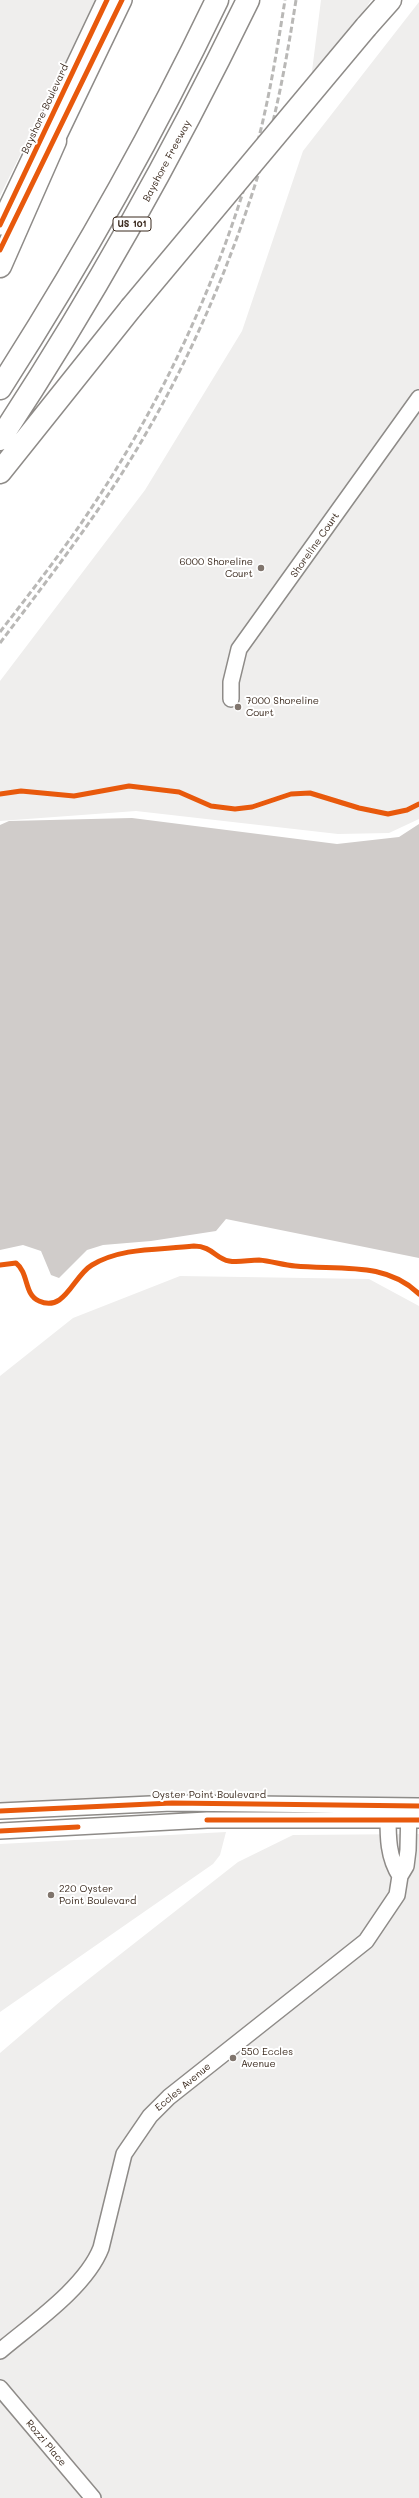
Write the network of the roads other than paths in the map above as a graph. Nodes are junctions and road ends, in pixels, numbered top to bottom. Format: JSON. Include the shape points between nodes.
{"nodes":[{"id":1,"x":106,"y":0,"type":"edge"},
{"id":2,"x":122,"y":0,"type":"edge"},
{"id":3,"x":217,"y":0,"type":"edge"},
{"id":4,"x":248,"y":0,"type":"edge"},
{"id":5,"x":390,"y":0,"type":"edge"},
{"id":6,"x":55,"y":141,"type":"junction"},
{"id":7,"x":0,"y":225,"type":"edge"},
{"id":8,"x":0,"y":250,"type":"edge"},
{"id":9,"x":0,"y":266,"type":"edge"},
{"id":10,"x":0,"y":388,"type":"edge"},
{"id":11,"x":419,"y":398,"type":"edge"},
{"id":12,"x":0,"y":439,"type":"edge"},
{"id":13,"x":0,"y":472,"type":"edge"},
{"id":14,"x":231,"y":699,"type":"dead end"},
{"id":15,"x":0,"y":1811,"type":"edge"},
{"id":16,"x":388,"y":1813,"type":"junction"},
{"id":17,"x":414,"y":1813,"type":"edge"},
{"id":18,"x":0,"y":1830,"type":"edge"},
{"id":19,"x":400,"y":1876,"type":"junction"},
{"id":20,"x":0,"y":2351,"type":"edge"},
{"id":21,"x":0,"y":2388,"type":"edge"},
{"id":22,"x":93,"y":2498,"type":"edge"}],
"edges":[{"from":1,"to":7,"type":"main road","name":"Bayshore Boulevard"},
{"from":2,"to":6,"type":"main road"},
{"from":3,"to":10,"type":"highway","number":"US 101","via":[[151,132],[108,210]]},
{"from":4,"to":12,"type":"highway","name":"Bayshore Freeway","number":"US 101","via":[[198,102],[136,218],[69,332]]},
{"from":5,"to":13,"type":"highway","bridge":true,"via":[[131,308]]},
{"from":6,"to":8,"type":"main road"},
{"from":6,"to":9,"type":"highway"},
{"from":11,"to":14,"type":"street","name":"Shoreline Court","via":[[239,650],[234,665]]},
{"from":15,"to":16,"type":"street","name":"Oyster Point Boulevard","via":[[172,1803]]},
{"from":16,"to":17,"type":"street","name":"Oyster Point Boulevard"},
{"from":16,"to":18,"type":"street","name":"Oyster Point Boulevard"},
{"from":16,"to":19,"type":"street","via":[[389,1850],[392,1864]]},
{"from":17,"to":19,"type":"street","name":"Eccles Avenue","via":[[406,1866]]},
{"from":19,"to":20,"type":"street","name":"Eccles Avenue","via":[[397,1895],[366,1941],[174,2093],[150,2116],[124,2154],[101,2248],[96,2258],[78,2282]]},
{"from":21,"to":22,"type":"street","name":"Rozzi Place"}]}
